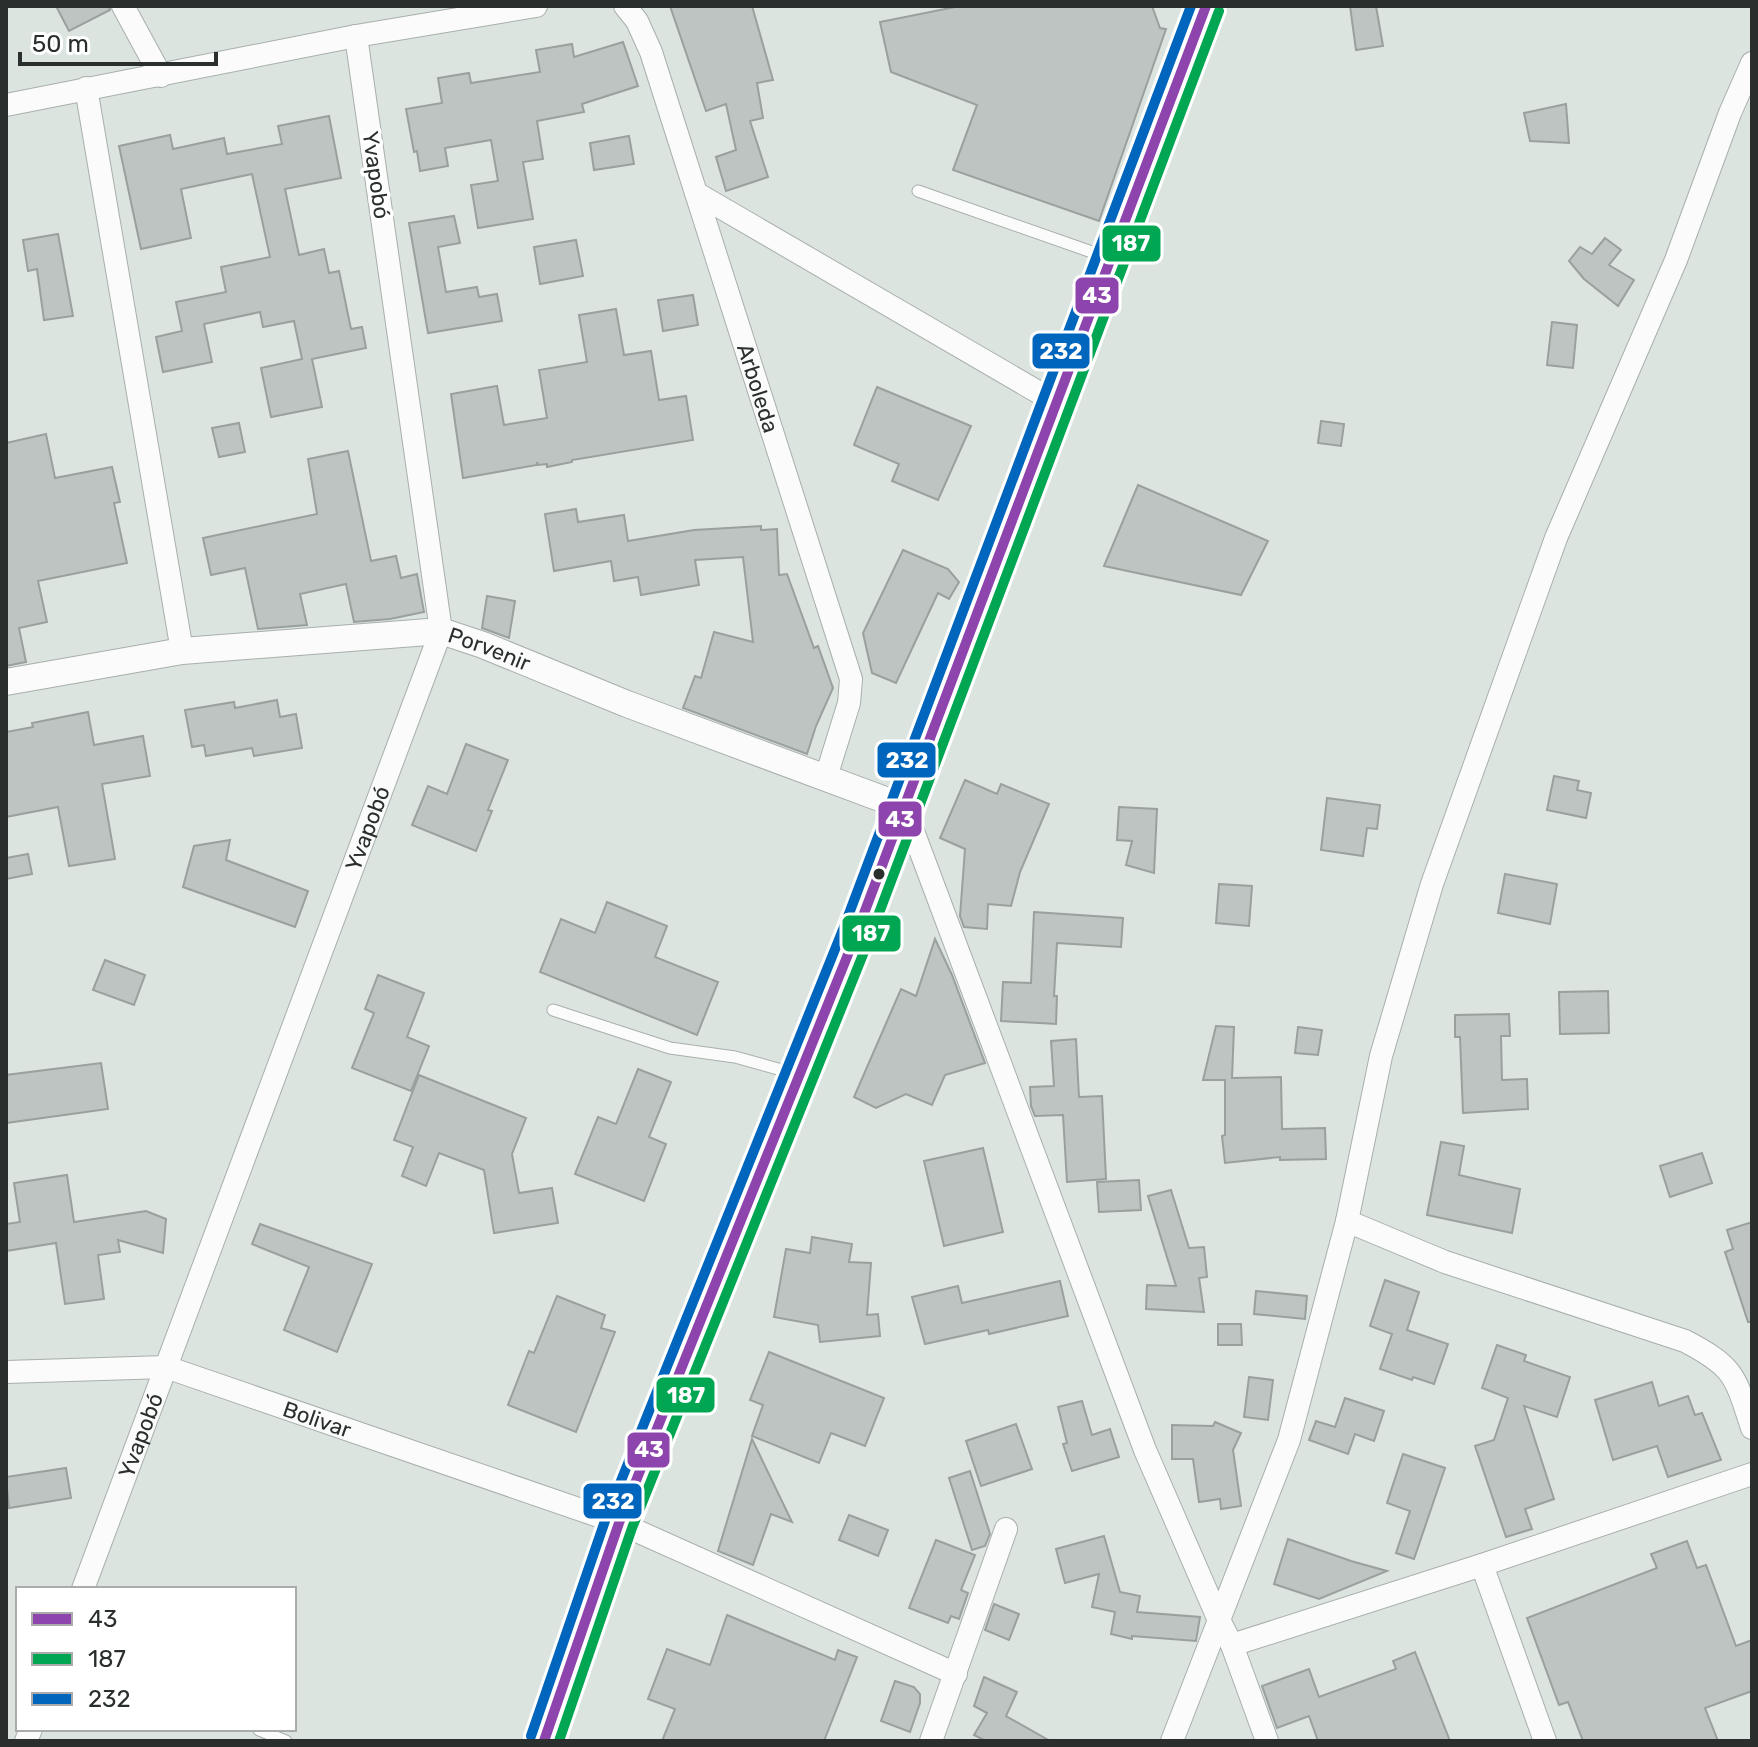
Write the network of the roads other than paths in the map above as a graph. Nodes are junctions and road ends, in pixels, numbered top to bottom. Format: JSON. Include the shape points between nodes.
{"nodes":[{"id":1,"x":123,"y":6,"type":"edge"},
{"id":2,"x":536,"y":6,"type":"edge"},
{"id":3,"x":625,"y":6,"type":"edge"},
{"id":4,"x":1206,"y":6,"type":"edge"},
{"id":5,"x":356,"y":36,"type":"junction"},
{"id":6,"x":1751,"y":72,"type":"edge"},
{"id":7,"x":161,"y":76,"type":"junction"},
{"id":8,"x":86,"y":88,"type":"junction"},
{"id":9,"x":6,"y":105,"type":"edge"},
{"id":10,"x":918,"y":191,"type":"dead end"},
{"id":11,"x":696,"y":193,"type":"junction"},
{"id":12,"x":1111,"y":258,"type":"junction"},
{"id":13,"x":1057,"y":403,"type":"junction"},
{"id":14,"x":441,"y":631,"type":"junction"},
{"id":15,"x":182,"y":651,"type":"junction"},
{"id":16,"x":6,"y":682,"type":"edge"},
{"id":17,"x":826,"y":777,"type":"junction"},
{"id":18,"x":904,"y":807,"type":"junction"},
{"id":19,"x":553,"y":1010,"type":"dead end"},
{"id":20,"x":800,"y":1075,"type":"junction"},
{"id":21,"x":1347,"y":1221,"type":"junction"},
{"id":22,"x":166,"y":1367,"type":"junction"},
{"id":23,"x":6,"y":1372,"type":"edge"},
{"id":24,"x":1752,"y":1428,"type":"edge"},
{"id":25,"x":1752,"y":1474,"type":"edge"},
{"id":26,"x":619,"y":1523,"type":"junction"},
{"id":27,"x":1006,"y":1529,"type":"dead end"},
{"id":28,"x":1482,"y":1565,"type":"junction"},
{"id":29,"x":84,"y":1587,"type":"edge"},
{"id":30,"x":1218,"y":1618,"type":"junction"},
{"id":31,"x":1232,"y":1645,"type":"junction"},
{"id":32,"x":956,"y":1674,"type":"junction"},
{"id":33,"x":261,"y":1731,"type":"edge"},
{"id":34,"x":286,"y":1741,"type":"edge"},
{"id":35,"x":544,"y":1741,"type":"edge"},
{"id":36,"x":931,"y":1741,"type":"edge"},
{"id":37,"x":1172,"y":1741,"type":"edge"},
{"id":38,"x":1267,"y":1741,"type":"edge"},
{"id":39,"x":1545,"y":1741,"type":"edge"}],
"edges":[{"from":1,"to":7,"type":"street"},
{"from":2,"to":5,"type":"street"},
{"from":3,"to":11,"type":"street","name":"Arboleda","via":[[651,52]]},
{"from":4,"to":12,"type":"main road"},
{"from":5,"to":7,"type":"street"},
{"from":5,"to":14,"type":"street","name":"Yvapobó"},
{"from":6,"to":21,"type":"street","via":[[1556,538],[1432,884],[1381,1056]]},
{"from":7,"to":8,"type":"street"},
{"from":8,"to":9,"type":"street"},
{"from":8,"to":15,"type":"street"},
{"from":10,"to":12,"type":"lane"},
{"from":11,"to":13,"type":"street"},
{"from":11,"to":17,"type":"street","name":"Arboleda","via":[[851,679]]},
{"from":12,"to":13,"type":"main road"},
{"from":13,"to":18,"type":"main road"},
{"from":14,"to":15,"type":"street","name":"Porvenir"},
{"from":14,"to":17,"type":"street","name":"Porvenir"},
{"from":14,"to":22,"type":"street","name":"Yvapobó"},
{"from":15,"to":16,"type":"street","name":"Porvenir"},
{"from":17,"to":18,"type":"street","name":"Porvenir"},
{"from":18,"to":20,"type":"main road"},
{"from":18,"to":30,"type":"street","via":[[1145,1450]]},
{"from":19,"to":20,"type":"lane","via":[[670,1048],[735,1057]]},
{"from":20,"to":26,"type":"main road"},
{"from":21,"to":24,"type":"street","via":[[1445,1262],[1707,1352],[1740,1386]]},
{"from":21,"to":30,"type":"street","via":[[1289,1440]]},
{"from":22,"to":23,"type":"street","name":"Bolivar"},
{"from":22,"to":26,"type":"street","name":"Bolivar"},
{"from":22,"to":29,"type":"street","name":"Yvapobó"},
{"from":25,"to":28,"type":"street"},
{"from":26,"to":32,"type":"street","name":"Bolivar"},
{"from":26,"to":35,"type":"main road"},
{"from":27,"to":32,"type":"street"},
{"from":28,"to":31,"type":"street"},
{"from":28,"to":39,"type":"street"},
{"from":30,"to":31,"type":"street"},
{"from":30,"to":37,"type":"street"},
{"from":31,"to":38,"type":"street"},
{"from":32,"to":36,"type":"street"},
{"from":33,"to":34,"type":"lane"}]}
